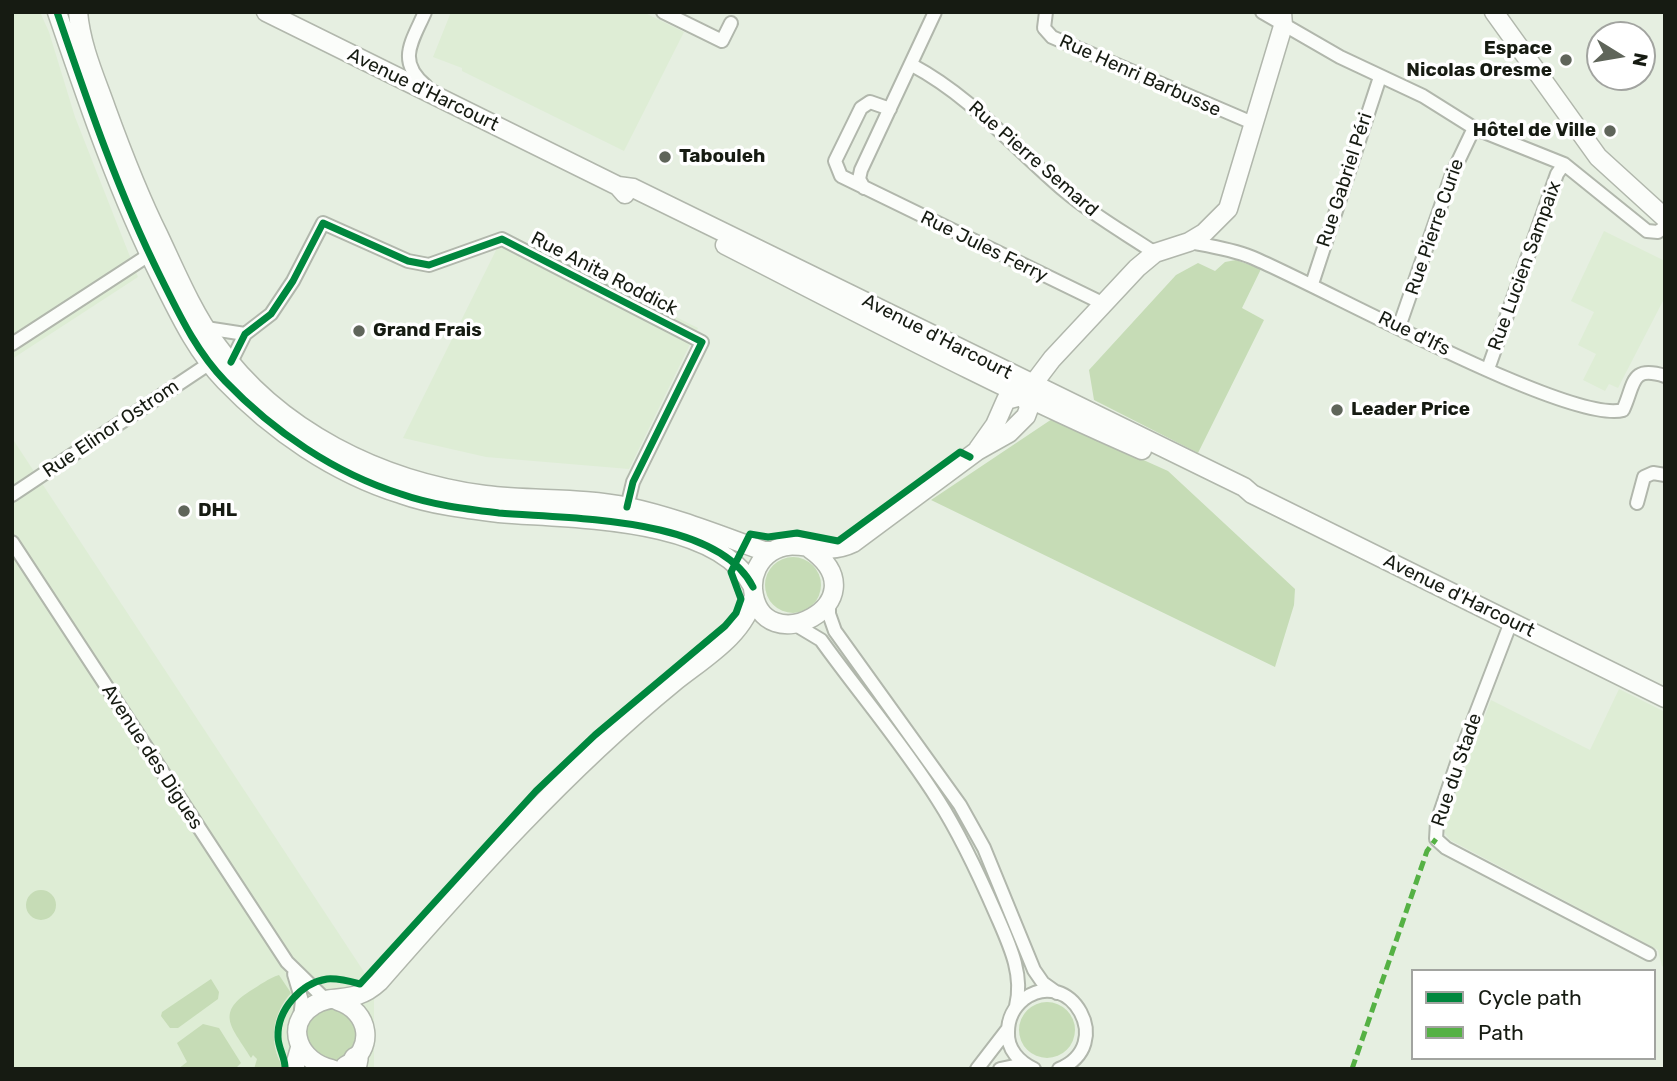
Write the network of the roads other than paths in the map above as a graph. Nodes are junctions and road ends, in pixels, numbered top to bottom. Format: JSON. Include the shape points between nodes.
{"nodes":[{"id":1,"x":57,"y":12,"type":"edge"},
{"id":2,"x":78,"y":12,"type":"edge"},
{"id":3,"x":267,"y":12,"type":"edge"},
{"id":4,"x":425,"y":12,"type":"edge"},
{"id":5,"x":663,"y":12,"type":"edge"},
{"id":6,"x":935,"y":12,"type":"edge"},
{"id":7,"x":1046,"y":12,"type":"edge"},
{"id":8,"x":1262,"y":12,"type":"edge"},
{"id":9,"x":1283,"y":19,"type":"edge"},
{"id":10,"x":1499,"y":19,"type":"edge"},
{"id":11,"x":731,"y":23,"type":"dead end"},
{"id":12,"x":912,"y":65,"type":"junction"},
{"id":13,"x":1380,"y":77,"type":"junction"},
{"id":14,"x":442,"y":99,"type":"junction"},
{"id":15,"x":890,"y":109,"type":"junction"},
{"id":16,"x":1255,"y":124,"type":"junction"},
{"id":17,"x":1474,"y":128,"type":"junction"},
{"id":18,"x":1564,"y":164,"type":"junction"},
{"id":19,"x":618,"y":186,"type":"junction"},
{"id":20,"x":864,"y":188,"type":"junction"},
{"id":21,"x":1665,"y":218,"type":"edge"},
{"id":22,"x":1665,"y":226,"type":"edge"},
{"id":23,"x":1189,"y":242,"type":"junction"},
{"id":24,"x":1155,"y":253,"type":"junction"},
{"id":25,"x":149,"y":255,"type":"junction"},
{"id":26,"x":1312,"y":284,"type":"junction"},
{"id":27,"x":186,"y":291,"type":"junction"},
{"id":28,"x":1104,"y":304,"type":"junction"},
{"id":29,"x":1399,"y":327,"type":"junction"},
{"id":30,"x":206,"y":328,"type":"junction"},
{"id":31,"x":245,"y":334,"type":"junction"},
{"id":32,"x":12,"y":344,"type":"edge"},
{"id":33,"x":231,"y":362,"type":"junction"},
{"id":34,"x":209,"y":363,"type":"junction"},
{"id":35,"x":1488,"y":369,"type":"junction"},
{"id":36,"x":1665,"y":376,"type":"edge"},
{"id":37,"x":1028,"y":390,"type":"junction"},
{"id":38,"x":1665,"y":475,"type":"edge"},
{"id":39,"x":12,"y":495,"type":"edge"},
{"id":40,"x":1637,"y":503,"type":"dead end"},
{"id":41,"x":627,"y":507,"type":"junction"},
{"id":42,"x":12,"y":542,"type":"edge"},
{"id":43,"x":853,"y":543,"type":"junction"},
{"id":44,"x":810,"y":549,"type":"junction"},
{"id":45,"x":772,"y":551,"type":"junction"},
{"id":46,"x":832,"y":576,"type":"junction"},
{"id":47,"x":754,"y":591,"type":"junction"},
{"id":48,"x":829,"y":601,"type":"junction"},
{"id":49,"x":1511,"y":622,"type":"junction"},
{"id":50,"x":789,"y":624,"type":"junction"},
{"id":51,"x":731,"y":636,"type":"junction"},
{"id":52,"x":1665,"y":698,"type":"edge"},
{"id":53,"x":1648,"y":954,"type":"dead end"},
{"id":54,"x":293,"y":971,"type":"junction"},
{"id":55,"x":379,"y":982,"type":"junction"},
{"id":56,"x":1057,"y":993,"type":"junction"},
{"id":57,"x":333,"y":1001,"type":"junction"},
{"id":58,"x":1016,"y":1006,"type":"junction"},
{"id":59,"x":299,"y":1026,"type":"junction"},
{"id":60,"x":365,"y":1027,"type":"junction"},
{"id":61,"x":1007,"y":1030,"type":"junction"},
{"id":62,"x":300,"y":1048,"type":"junction"},
{"id":63,"x":355,"y":1064,"type":"edge"},
{"id":64,"x":1031,"y":1067,"type":"edge"},
{"id":65,"x":1065,"y":1067,"type":"edge"},
{"id":66,"x":294,"y":1069,"type":"edge"},
{"id":67,"x":332,"y":1069,"type":"edge"},
{"id":68,"x":978,"y":1069,"type":"edge"},
{"id":69,"x":1000,"y":1069,"type":"edge"}],
"edges":[{"from":1,"to":25,"type":"main road","via":[[107,157]]},
{"from":2,"to":27,"type":"main road","via":[[85,51],[135,186]]},
{"from":3,"to":14,"type":"main road","name":"Avenue d'Harcourt"},
{"from":4,"to":14,"type":"street","via":[[410,49],[409,68]]},
{"from":5,"to":11,"type":"street","via":[[722,41]]},
{"from":6,"to":12,"type":"street"},
{"from":7,"to":16,"type":"street","name":"Rue Henri Barbusse","via":[[1044,28],[1052,37]]},
{"from":8,"to":9,"type":"street"},
{"from":9,"to":13,"type":"street"},
{"from":9,"to":16,"type":"main road"},
{"from":10,"to":21,"type":"main road","via":[[1598,157]]},
{"from":12,"to":15,"type":"street"},
{"from":12,"to":24,"type":"street","name":"Rue Pierre Semard","via":[[979,110],[1091,212]]},
{"from":13,"to":17,"type":"street","via":[[1423,96]]},
{"from":13,"to":26,"type":"street","name":"Rue Gabriel Péri"},
{"from":14,"to":19,"type":"main road","name":"Avenue d'Harcourt"},
{"from":15,"to":20,"type":"street","via":[[860,170]]},
{"from":15,"to":20,"type":"street","name":"Rue Jules Ferry","via":[[865,104],[835,161],[841,176]]},
{"from":16,"to":23,"type":"main road","via":[[1228,209],[1208,231]]},
{"from":17,"to":18,"type":"street"},
{"from":17,"to":29,"type":"street","name":"Rue Pierre Curie","via":[[1452,174]]},
{"from":18,"to":22,"type":"street","via":[[1647,231],[1658,232]]},
{"from":18,"to":35,"type":"street","name":"Rue Lucien Sampaix"},
{"from":19,"to":37,"type":"main road","name":"Avenue d'Harcourt","via":[[634,188]]},
{"from":19,"to":37,"type":"main road","name":"Avenue d'Harcourt","via":[[628,196],[915,342]]},
{"from":20,"to":28,"type":"street","name":"Rue Jules Ferry"},
{"from":23,"to":24,"type":"main road"},
{"from":23,"to":26,"type":"street","name":"Rue d'Ifs","via":[[1248,256]]},
{"from":24,"to":28,"type":"main road"},
{"from":25,"to":27,"type":"street","via":[[158,249],[174,281]]},
{"from":25,"to":32,"type":"street"},
{"from":25,"to":34,"type":"main road","via":[[181,321]]},
{"from":26,"to":29,"type":"street","name":"Rue d'Ifs"},
{"from":27,"to":30,"type":"main road"},
{"from":28,"to":37,"type":"main road"},
{"from":29,"to":35,"type":"street","name":"Rue d'Ifs"},
{"from":30,"to":31,"type":"street"},
{"from":30,"to":33,"type":"main road"},
{"from":31,"to":33,"type":"street","name":"Rue Anita Roddick"},
{"from":31,"to":41,"type":"street","name":"Rue Anita Roddick","via":[[271,314],[323,223],[408,261],[429,265],[502,239],[702,342],[633,482]]},
{"from":33,"to":41,"type":"main road","via":[[309,431],[362,462],[407,480],[486,495]]},
{"from":34,"to":39,"type":"street","name":"Rue Elinor Ostrom"},
{"from":34,"to":47,"type":"main road","via":[[300,445],[367,482],[458,507],[592,517],[666,534],[737,563]]},
{"from":35,"to":36,"type":"street","name":"Rue d'Ifs","via":[[1521,385],[1612,413],[1623,410],[1641,372]]},
{"from":37,"to":43,"type":"main road","via":[[1006,400],[977,451]]},
{"from":37,"to":49,"type":"main road","name":"Avenue d'Harcourt","via":[[1048,410],[1241,494],[1252,494]]},
{"from":38,"to":40,"type":"street","via":[[1644,477]]},
{"from":41,"to":45,"type":"main road"},
{"from":42,"to":54,"type":"street","name":"Avenue des Digues"},
{"from":43,"to":44,"type":"main road","via":[[834,551]]},
{"from":43,"to":46,"type":"main road"},
{"from":44,"to":45,"type":"main road","via":[[793,545]]},
{"from":44,"to":46,"type":"main road"},
{"from":45,"to":47,"type":"main road","via":[[758,566]]},
{"from":46,"to":48,"type":"main road"},
{"from":47,"to":50,"type":"main road","via":[[766,614]]},
{"from":47,"to":51,"type":"main road","via":[[747,617]]},
{"from":48,"to":50,"type":"main road","via":[[817,617]]},
{"from":48,"to":56,"type":"street","via":[[835,631],[960,805],[984,848],[1034,970]]},
{"from":49,"to":52,"type":"main road","name":"Avenue d'Harcourt"},
{"from":49,"to":53,"type":"street","name":"Rue du Stade","via":[[1458,760],[1437,822],[1436,839]]},
{"from":50,"to":51,"type":"main road","via":[[764,622]]},
{"from":50,"to":58,"type":"street","via":[[821,640],[955,829],[1015,963],[1020,986]]},
{"from":51,"to":55,"type":"main road","via":[[557,787]]},
{"from":54,"to":57,"type":"street"},
{"from":54,"to":59,"type":"street","via":[[302,1001]]},
{"from":55,"to":57,"type":"main road","via":[[368,992]]},
{"from":55,"to":60,"type":"main road"},
{"from":56,"to":58,"type":"street","via":[[1038,993]]},
{"from":56,"to":65,"type":"street","via":[[1074,1003],[1086,1024],[1083,1046]]},
{"from":57,"to":59,"type":"main road","via":[[309,1009]]},
{"from":57,"to":60,"type":"main road","via":[[356,1010]]},
{"from":58,"to":61,"type":"street"},
{"from":59,"to":62,"type":"main road"},
{"from":60,"to":63,"type":"main road","via":[[366,1040]]},
{"from":61,"to":64,"type":"street","via":[[1010,1045]]},
{"from":61,"to":68,"type":"street"},
{"from":62,"to":66,"type":"main road"},
{"from":62,"to":67,"type":"main road","via":[[315,1064]]},
{"from":63,"to":67,"type":"main road"},
{"from":64,"to":69,"type":"street"}]}
